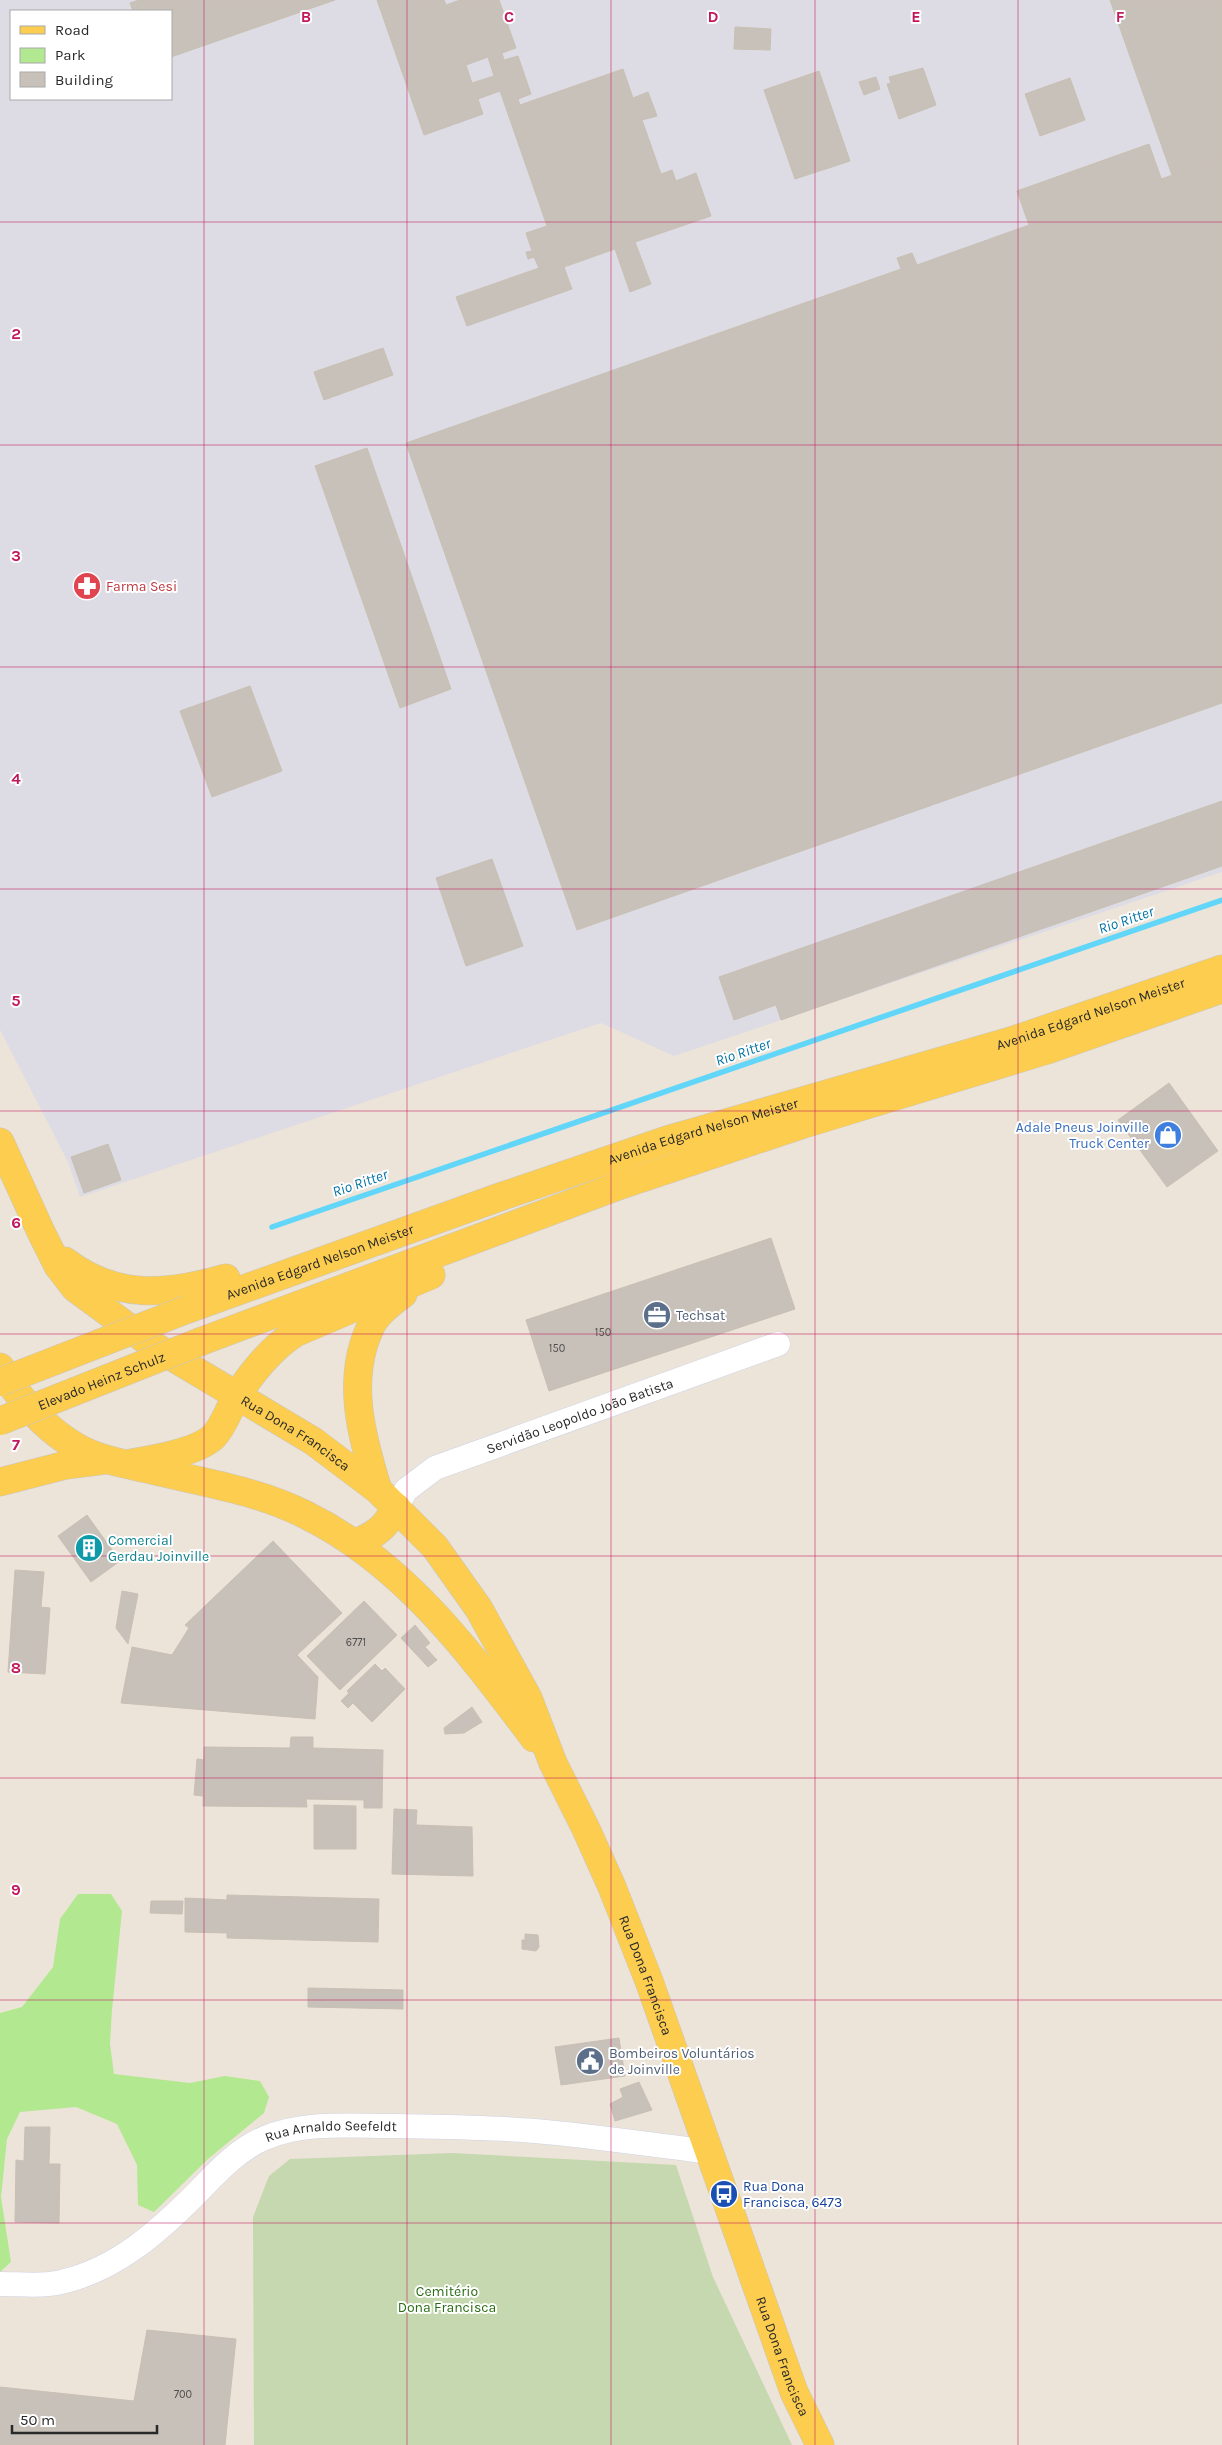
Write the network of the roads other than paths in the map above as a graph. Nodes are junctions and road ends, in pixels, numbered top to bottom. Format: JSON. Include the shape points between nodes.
{"nodes":[{"id":1,"x":1222,"y":969,"type":"edge"},
{"id":2,"x":1222,"y":989,"type":"edge"},
{"id":3,"x":943,"y":1082,"type":"junction"},
{"id":4,"x":811,"y":1098,"type":"junction"},
{"id":5,"x":0,"y":1142,"type":"edge"},
{"id":6,"x":50,"y":1249,"type":"junction"},
{"id":7,"x":426,"y":1277,"type":"junction"},
{"id":8,"x":202,"y":1341,"type":"joint"},
{"id":9,"x":778,"y":1344,"type":"dead end"},
{"id":10,"x":0,"y":1367,"type":"edge"},
{"id":11,"x":0,"y":1382,"type":"edge"},
{"id":12,"x":237,"y":1395,"type":"junction"},
{"id":13,"x":0,"y":1421,"type":"edge"},
{"id":14,"x":116,"y":1462,"type":"junction"},
{"id":15,"x":0,"y":1482,"type":"edge"},
{"id":16,"x":387,"y":1499,"type":"junction"},
{"id":17,"x":355,"y":1543,"type":"junction"},
{"id":18,"x":553,"y":1763,"type":"junction"},
{"id":19,"x":710,"y":2152,"type":"junction"},
{"id":20,"x":0,"y":2284,"type":"edge"},
{"id":21,"x":820,"y":2445,"type":"edge"}],
"edges":[{"from":1,"to":4,"type":"main road","name":"Avenida Edgard Nelson Meister","via":[[1029,1035]]},
{"from":2,"to":3,"type":"main road","name":"Avenida Edgard Nelson Meister","via":[[1047,1050]]},
{"from":3,"to":7,"type":"main road"},
{"from":3,"to":8,"type":"main road","name":"Avenida Edgard Nelson Meister","via":[[630,1182]]},
{"from":4,"to":6,"type":"main road","via":[[599,1144],[296,1256],[199,1286],[156,1293],[119,1288],[85,1276]]},
{"from":4,"to":11,"type":"main road","name":"Avenida Edgard Nelson Meister","bridge":true,"via":[[588,1166],[188,1309]]},
{"from":5,"to":6,"type":"main road","name":"Rua Dona Francisca"},
{"from":6,"to":12,"type":"main road","name":"Rua Dona Francisca","via":[[75,1288],[154,1346]]},
{"from":7,"to":12,"type":"main road","via":[[295,1333],[281,1342]]},
{"from":7,"to":16,"type":"main road","via":[[390,1303],[371,1325],[360,1361],[358,1410],[361,1433]]},
{"from":8,"to":13,"type":"main road","name":"Elevado Heinz Schulz","bridge":true},
{"from":9,"to":16,"type":"street","name":"Servidão Leopoldo João Batista","via":[[435,1468],[406,1490]]},
{"from":10,"to":14,"type":"main road","name":"Rua Dona Francisca","via":[[12,1387],[44,1423],[75,1446]]},
{"from":12,"to":14,"type":"main road","via":[[212,1437],[187,1450]]},
{"from":12,"to":16,"type":"main road","name":"Rua Dona Francisca","via":[[313,1441]]},
{"from":14,"to":15,"type":"main road","via":[[66,1465]]},
{"from":14,"to":17,"type":"main road","name":"Rua Dona Francisca","via":[[265,1498],[306,1515]]},
{"from":16,"to":17,"type":"main road","via":[[387,1524]]},
{"from":16,"to":18,"type":"main road","name":"Rua Dona Francisca","via":[[435,1547],[479,1609],[528,1698]]},
{"from":17,"to":18,"type":"main road","name":"Rua Dona Francisca","via":[[396,1576],[434,1614],[473,1658]]},
{"from":18,"to":19,"type":"main road","name":"Rua Dona Francisca","via":[[612,1887]]},
{"from":19,"to":20,"type":"street","name":"Rua Arnaldo Seefeldt","via":[[494,2128],[302,2128],[263,2138],[243,2151],[220,2169],[162,2228],[95,2271],[64,2282]]},
{"from":19,"to":21,"type":"main road","name":"Rua Dona Francisca","via":[[794,2392]]}]}
